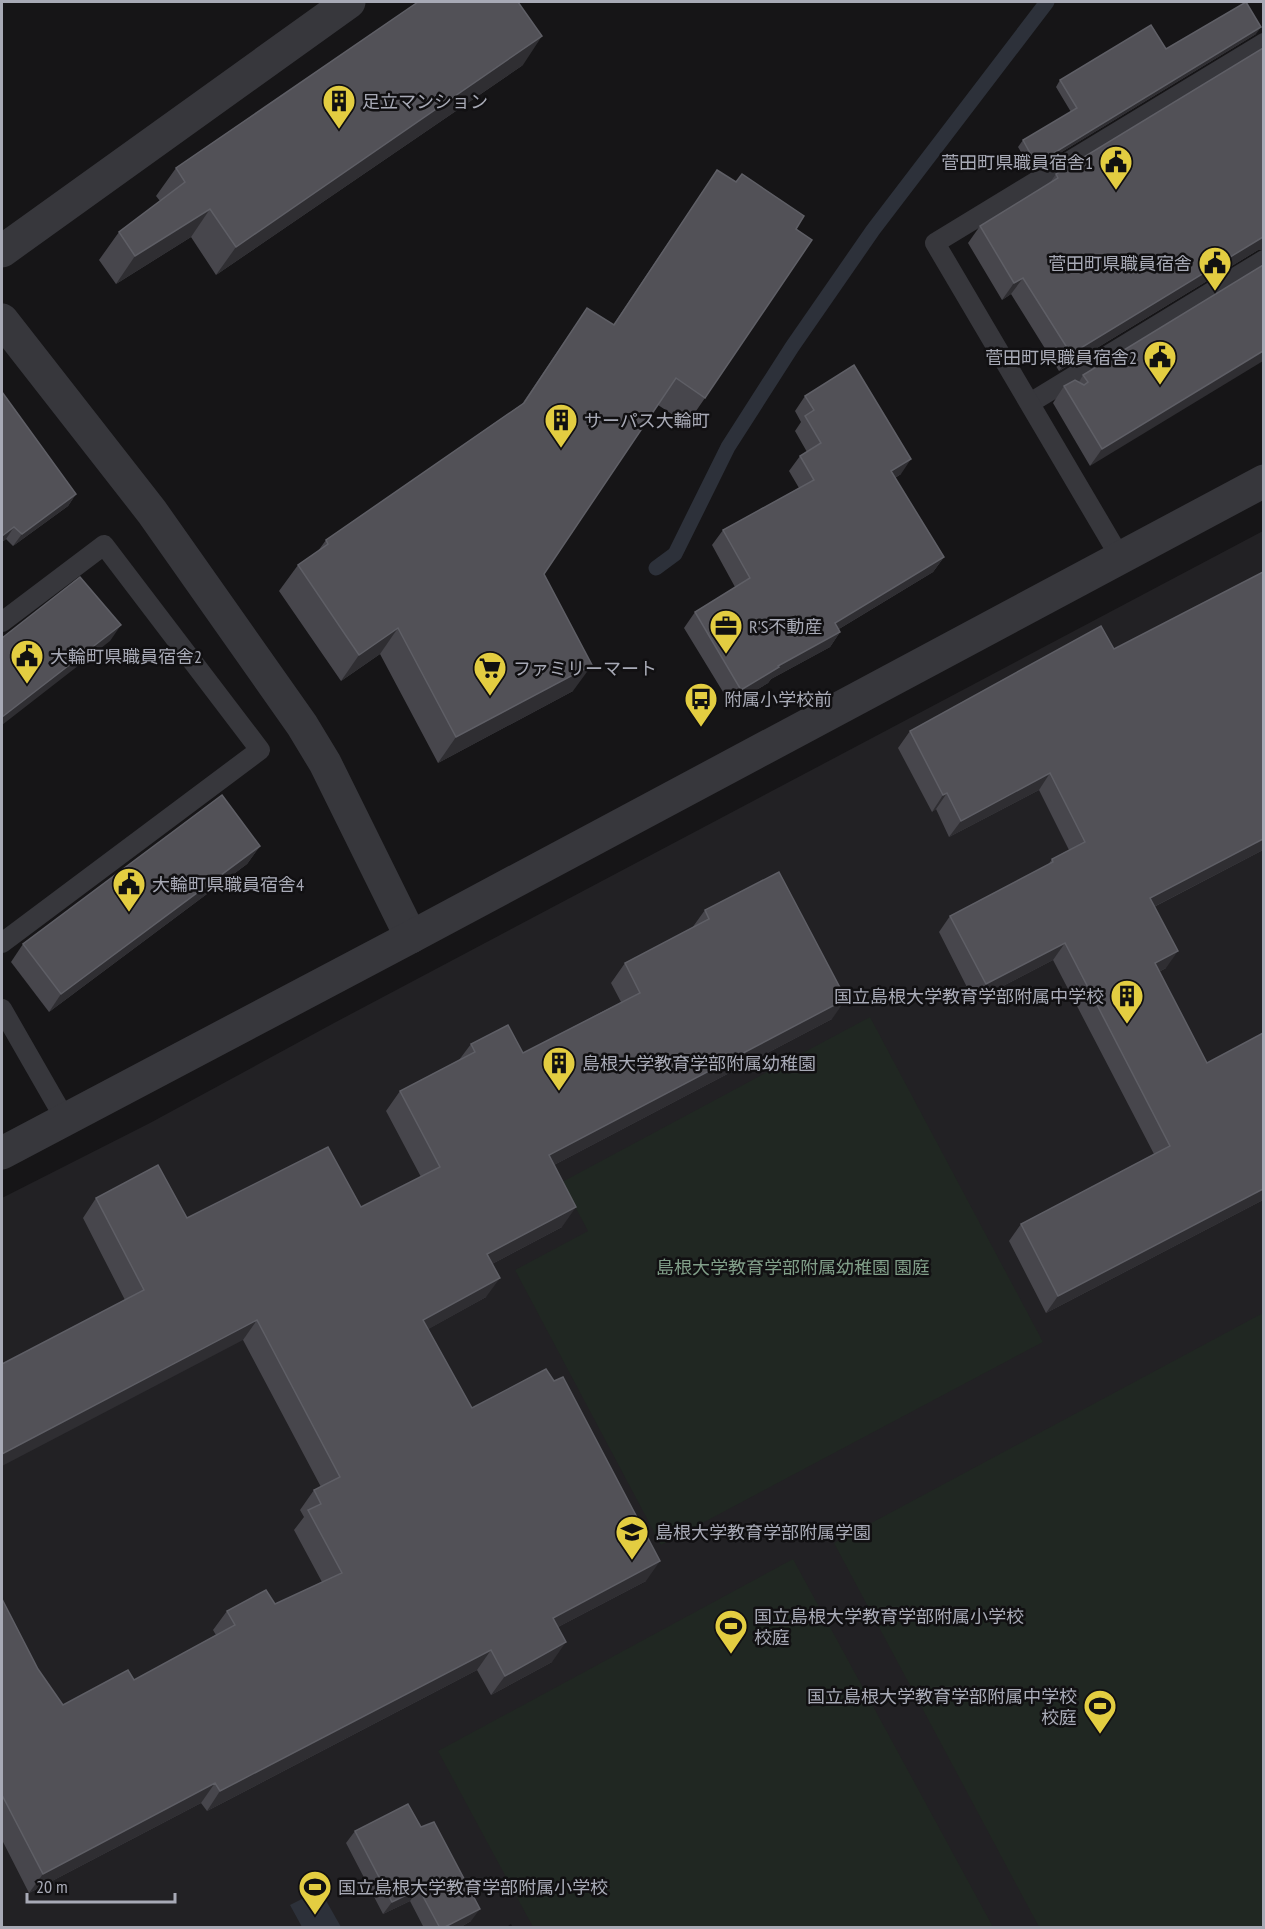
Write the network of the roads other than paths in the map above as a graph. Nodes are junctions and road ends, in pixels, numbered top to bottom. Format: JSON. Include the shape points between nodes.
{"nodes":[{"id":1,"x":349,"y":2,"type":"edge"},
{"id":2,"x":1263,"y":43,"type":"edge"},
{"id":3,"x":2,"y":251,"type":"edge"},
{"id":4,"x":1263,"y":260,"type":"edge"},
{"id":5,"x":2,"y":320,"type":"edge"},
{"id":6,"x":1030,"y":403,"type":"junction"},
{"id":7,"x":1263,"y":482,"type":"edge"},
{"id":8,"x":1120,"y":557,"type":"junction"},
{"id":9,"x":2,"y":622,"type":"edge"},
{"id":10,"x":411,"y":937,"type":"junction"},
{"id":11,"x":2,"y":943,"type":"edge"},
{"id":12,"x":2,"y":1009,"type":"edge"},
{"id":13,"x":65,"y":1119,"type":"junction"},
{"id":14,"x":2,"y":1153,"type":"edge"}],
"edges":[{"from":1,"to":3,"type":"street"},
{"from":2,"to":6,"type":"lane","via":[[935,243]]},
{"from":4,"to":6,"type":"lane"},
{"from":5,"to":10,"type":"street","via":[[152,512],[302,725],[325,763]]},
{"from":6,"to":8,"type":"lane"},
{"from":7,"to":8,"type":"street"},
{"from":8,"to":10,"type":"street"},
{"from":9,"to":11,"type":"lane","via":[[104,544],[260,750]]},
{"from":10,"to":13,"type":"street"},
{"from":12,"to":13,"type":"lane"},
{"from":13,"to":14,"type":"street"}]}
